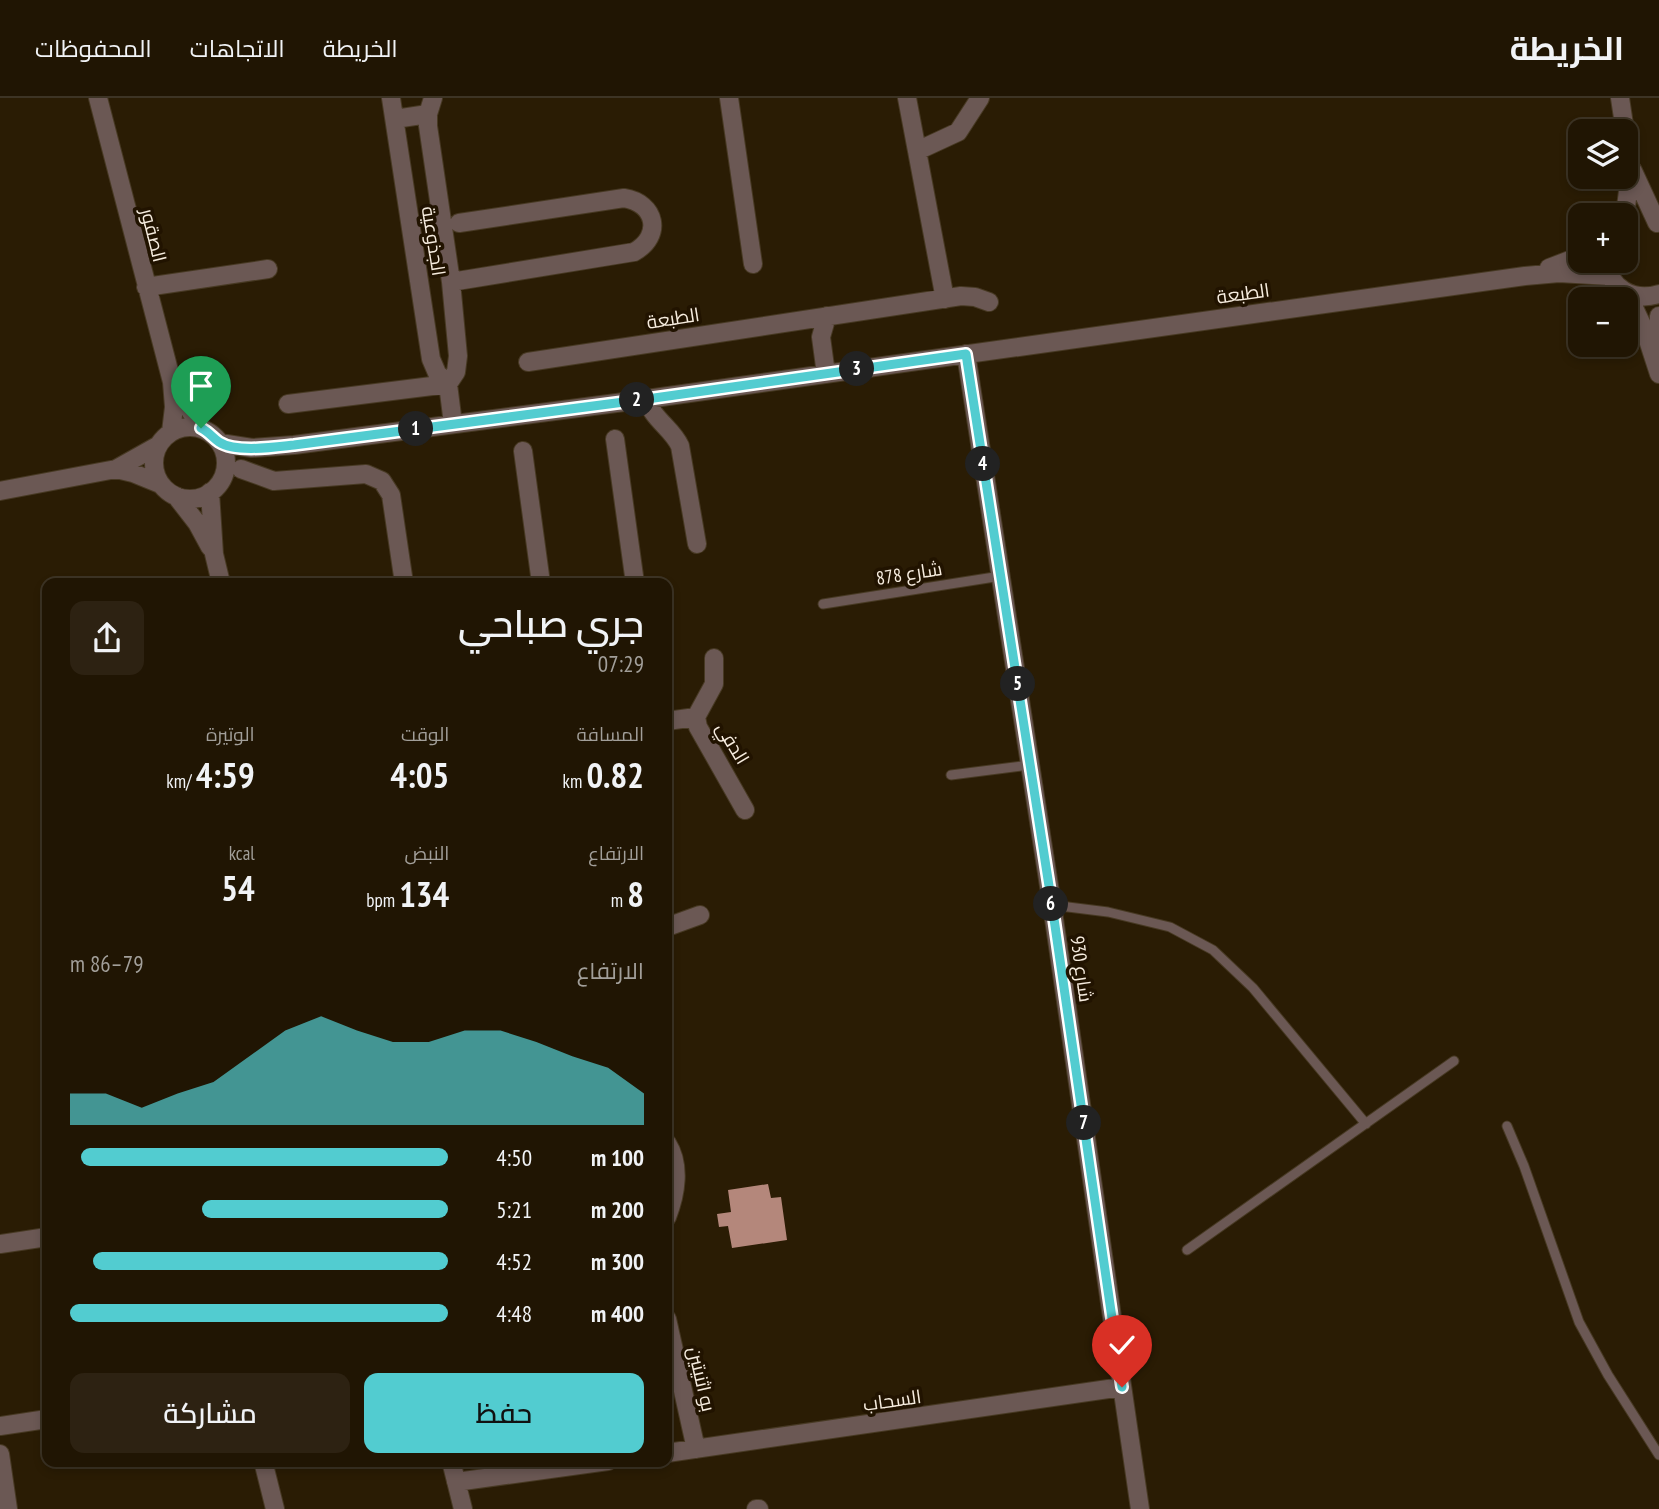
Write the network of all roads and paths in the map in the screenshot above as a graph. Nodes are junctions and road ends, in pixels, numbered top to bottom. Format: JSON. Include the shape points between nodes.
{"nodes":[{"id":1,"x":97,"y":98,"type":"edge"},
{"id":2,"x":391,"y":98,"type":"edge"},
{"id":3,"x":729,"y":98,"type":"edge"},
{"id":4,"x":908,"y":98,"type":"edge"},
{"id":5,"x":980,"y":98,"type":"edge"},
{"id":6,"x":1620,"y":98,"type":"edge"},
{"id":7,"x":431,"y":106,"type":"edge"},
{"id":8,"x":1623,"y":119,"type":"edge"},
{"id":9,"x":395,"y":120,"type":"junction"},
{"id":10,"x":917,"y":151,"type":"junction"},
{"id":11,"x":1638,"y":184,"type":"edge"},
{"id":12,"x":1638,"y":220,"type":"edge"},
{"id":13,"x":459,"y":223,"type":"dead end"},
{"id":14,"x":1658,"y":223,"type":"edge"},
{"id":15,"x":1568,"y":260,"type":"edge"},
{"id":16,"x":754,"y":264,"type":"dead end"},
{"id":17,"x":268,"y":269,"type":"dead end"},
{"id":18,"x":1568,"y":273,"type":"edge"},
{"id":19,"x":1612,"y":273,"type":"edge"},
{"id":20,"x":1525,"y":276,"type":"junction"},
{"id":21,"x":451,"y":282,"type":"junction"},
{"id":22,"x":146,"y":287,"type":"junction"},
{"id":23,"x":1622,"y":287,"type":"edge"},
{"id":24,"x":1659,"y":294,"type":"edge"},
{"id":25,"x":1638,"y":296,"type":"edge"},
{"id":26,"x":945,"y":299,"type":"junction"},
{"id":27,"x":989,"y":302,"type":"dead end"},
{"id":28,"x":827,"y":316,"type":"junction"},
{"id":29,"x":1638,"y":316,"type":"edge"},
{"id":30,"x":1659,"y":316,"type":"edge"},
{"id":31,"x":966,"y":354,"type":"junction"},
{"id":32,"x":528,"y":362,"type":"dead end"},
{"id":33,"x":826,"y":374,"type":"junction"},
{"id":34,"x":1659,"y":375,"type":"edge"},
{"id":35,"x":172,"y":382,"type":"junction"},
{"id":36,"x":448,"y":384,"type":"junction"},
{"id":37,"x":647,"y":399,"type":"junction"},
{"id":38,"x":288,"y":404,"type":"dead end"},
{"id":39,"x":453,"y":424,"type":"junction"},
{"id":40,"x":201,"y":428,"type":"junction"},
{"id":41,"x":171,"y":432,"type":"junction"},
{"id":42,"x":615,"y":439,"type":"dead end"},
{"id":43,"x":220,"y":443,"type":"junction"},
{"id":44,"x":294,"y":445,"type":"junction"},
{"id":45,"x":158,"y":446,"type":"junction"},
{"id":46,"x":523,"y":451,"type":"dead end"},
{"id":47,"x":116,"y":469,"type":"junction"},
{"id":48,"x":240,"y":469,"type":"junction"},
{"id":49,"x":160,"y":484,"type":"junction"},
{"id":50,"x":216,"y":486,"type":"junction"},
{"id":51,"x":0,"y":491,"type":"edge"},
{"id":52,"x":176,"y":496,"type":"junction"},
{"id":53,"x":697,"y":544,"type":"dead end"},
{"id":54,"x":214,"y":554,"type":"junction"},
{"id":55,"x":1001,"y":576,"type":"junction"},
{"id":56,"x":220,"y":578,"type":"edge"},
{"id":57,"x":403,"y":578,"type":"edge"},
{"id":58,"x":540,"y":578,"type":"edge"},
{"id":59,"x":634,"y":578,"type":"edge"},
{"id":60,"x":823,"y":604,"type":"dead end"},
{"id":61,"x":714,"y":658,"type":"dead end"},
{"id":62,"x":696,"y":717,"type":"junction"},
{"id":63,"x":672,"y":720,"type":"edge"},
{"id":64,"x":1030,"y":765,"type":"junction"},
{"id":65,"x":951,"y":775,"type":"dead end"},
{"id":66,"x":745,"y":810,"type":"dead end"},
{"id":67,"x":1052,"y":905,"type":"junction"},
{"id":68,"x":700,"y":915,"type":"dead end"},
{"id":69,"x":672,"y":925,"type":"edge"},
{"id":70,"x":1454,"y":1062,"type":"dead end"},
{"id":71,"x":1366,"y":1124,"type":"junction"},
{"id":72,"x":1507,"y":1126,"type":"dead end"},
{"id":73,"x":672,"y":1156,"type":"edge"},
{"id":74,"x":672,"y":1203,"type":"edge"},
{"id":75,"x":42,"y":1238,"type":"edge"},
{"id":76,"x":0,"y":1244,"type":"edge"},
{"id":77,"x":1187,"y":1250,"type":"dead end"},
{"id":78,"x":672,"y":1341,"type":"edge"},
{"id":79,"x":1122,"y":1387,"type":"junction"},
{"id":80,"x":42,"y":1420,"type":"edge"},
{"id":81,"x":0,"y":1426,"type":"edge"},
{"id":82,"x":696,"y":1449,"type":"junction"},
{"id":83,"x":672,"y":1452,"type":"edge"},
{"id":84,"x":0,"y":1454,"type":"edge"},
{"id":85,"x":1659,"y":1455,"type":"edge"},
{"id":86,"x":264,"y":1467,"type":"edge"},
{"id":87,"x":452,"y":1467,"type":"edge"},
{"id":88,"x":565,"y":1467,"type":"edge"},
{"id":89,"x":456,"y":1482,"type":"junction"},
{"id":90,"x":8,"y":1509,"type":"edge"},
{"id":91,"x":275,"y":1509,"type":"edge"},
{"id":92,"x":463,"y":1509,"type":"edge"},
{"id":93,"x":1140,"y":1509,"type":"edge"}],
"edges":[{"from":1,"to":22,"type":"street","name":"الصقور"},
{"from":2,"to":9,"type":"street","name":"الجذوعية"},
{"from":3,"to":16,"type":"street"},
{"from":4,"to":10,"type":"street"},
{"from":5,"to":10,"type":"street","via":[[958,132]]},
{"from":6,"to":8,"type":"street"},
{"from":7,"to":9,"type":"street"},
{"from":7,"to":21,"type":"street","name":"الجذوعية"},
{"from":9,"to":36,"type":"street","name":"الجذوعية","via":[[431,359]]},
{"from":10,"to":26,"type":"street"},
{"from":11,"to":14,"type":"street"},
{"from":12,"to":14,"type":"street"},
{"from":13,"to":21,"type":"street","via":[[624,198],[641,203],[653,225],[648,242],[634,252]]},
{"from":15,"to":20,"type":"street"},
{"from":17,"to":22,"type":"street"},
{"from":18,"to":20,"type":"street"},
{"from":19,"to":23,"type":"street"},
{"from":20,"to":31,"type":"street","name":"الطبعة"},
{"from":21,"to":36,"type":"street","name":"الجذوعية","via":[[458,364]]},
{"from":22,"to":35,"type":"street","name":"الصقور"},
{"from":24,"to":25,"type":"street"},
{"from":26,"to":27,"type":"street","name":"الطبعة","via":[[968,296]]},
{"from":26,"to":28,"type":"street","name":"الطبعة"},
{"from":28,"to":32,"type":"street","name":"الطبعة"},
{"from":28,"to":33,"type":"street","via":[[821,337]]},
{"from":29,"to":34,"type":"street"},
{"from":30,"to":34,"type":"street"},
{"from":31,"to":33,"type":"street","name":"الطبعة"},
{"from":31,"to":55,"type":"street","name":"شارع 930"},
{"from":33,"to":37,"type":"street","name":"الطبعة"},
{"from":35,"to":40,"type":"street","name":"الصقور"},
{"from":35,"to":41,"type":"street","name":"الصقور"},
{"from":36,"to":38,"type":"street"},
{"from":36,"to":39,"type":"street","name":"الجذوعية"},
{"from":37,"to":39,"type":"street","name":"الطبعة"},
{"from":37,"to":53,"type":"street","via":[[680,446]]},
{"from":39,"to":44,"type":"street","name":"الطبعة"},
{"from":40,"to":41,"type":"street"},
{"from":40,"to":43,"type":"street"},
{"from":41,"to":45,"type":"street"},
{"from":42,"to":59,"type":"street"},
{"from":43,"to":44,"type":"street","via":[[252,448]]},
{"from":43,"to":50,"type":"street","via":[[226,461]]},
{"from":44,"to":48,"type":"street"},
{"from":45,"to":47,"type":"street"},
{"from":45,"to":49,"type":"street","via":[[153,465]]},
{"from":46,"to":58,"type":"street"},
{"from":47,"to":49,"type":"street"},
{"from":47,"to":51,"type":"street"},
{"from":48,"to":50,"type":"street"},
{"from":48,"to":57,"type":"street","via":[[274,481],[366,474],[382,481],[391,495]]},
{"from":49,"to":52,"type":"street"},
{"from":50,"to":52,"type":"street","via":[[193,498]]},
{"from":50,"to":54,"type":"street"},
{"from":52,"to":54,"type":"street"},
{"from":54,"to":56,"type":"street"},
{"from":55,"to":60,"type":"lane","name":"شارع 878"},
{"from":55,"to":64,"type":"street","name":"شارع 930"},
{"from":61,"to":62,"type":"street","name":"الدفي","via":[[714,684]]},
{"from":62,"to":63,"type":"street"},
{"from":62,"to":66,"type":"street","name":"الدفي"},
{"from":64,"to":65,"type":"lane"},
{"from":64,"to":67,"type":"street","name":"شارع 930"},
{"from":67,"to":71,"type":"lane","via":[[1170,927],[1213,950],[1254,988]]},
{"from":67,"to":79,"type":"street","name":"شارع 930"},
{"from":68,"to":69,"type":"street"},
{"from":70,"to":71,"type":"lane"},
{"from":71,"to":77,"type":"lane"},
{"from":72,"to":85,"type":"lane","via":[[1579,1322]]},
{"from":73,"to":74,"type":"street","via":[[676,1167]]},
{"from":75,"to":76,"type":"street"},
{"from":78,"to":82,"type":"street","name":"بو اثنيتين"},
{"from":79,"to":82,"type":"street","name":"السحاب"},
{"from":79,"to":93,"type":"street","name":"شارع 930"},
{"from":80,"to":81,"type":"street"},
{"from":82,"to":83,"type":"street","name":"السحاب"},
{"from":84,"to":90,"type":"street"},
{"from":86,"to":91,"type":"street"},
{"from":87,"to":89,"type":"street"},
{"from":88,"to":89,"type":"street"},
{"from":89,"to":92,"type":"street"}]}
